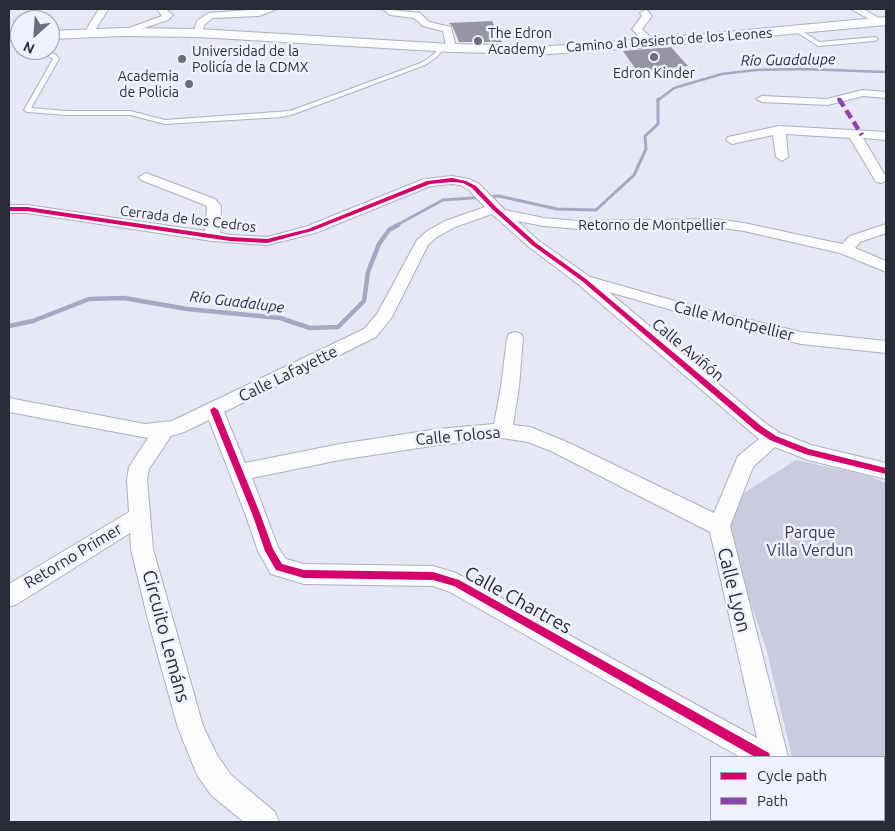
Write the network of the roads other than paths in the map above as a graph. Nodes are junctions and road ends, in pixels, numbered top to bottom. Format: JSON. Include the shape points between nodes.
{"nodes":[{"id":1,"x":162,"y":9,"type":"edge"},
{"id":2,"x":272,"y":9,"type":"edge"},
{"id":3,"x":388,"y":9,"type":"edge"},
{"id":4,"x":856,"y":9,"type":"edge"},
{"id":5,"x":103,"y":10,"type":"dead end"},
{"id":6,"x":645,"y":13,"type":"dead end"},
{"id":7,"x":884,"y":22,"type":"edge"},
{"id":8,"x":797,"y":30,"type":"junction"},
{"id":9,"x":123,"y":32,"type":"junction"},
{"id":10,"x":198,"y":33,"type":"junction"},
{"id":11,"x":88,"y":34,"type":"junction"},
{"id":12,"x":60,"y":35,"type":"edge"},
{"id":13,"x":875,"y":39,"type":"dead end"},
{"id":14,"x":651,"y":43,"type":"junction"},
{"id":15,"x":446,"y":48,"type":"junction"},
{"id":16,"x":55,"y":60,"type":"edge"},
{"id":17,"x":886,"y":95,"type":"edge"},
{"id":18,"x":762,"y":99,"type":"dead end"},
{"id":19,"x":779,"y":130,"type":"junction"},
{"id":20,"x":854,"y":134,"type":"junction"},
{"id":21,"x":886,"y":136,"type":"edge"},
{"id":22,"x":732,"y":140,"type":"dead end"},
{"id":23,"x":782,"y":157,"type":"dead end"},
{"id":24,"x":146,"y":178,"type":"dead end"},
{"id":25,"x":882,"y":178,"type":"dead end"},
{"id":26,"x":9,"y":209,"type":"edge"},
{"id":27,"x":497,"y":210,"type":"junction"},
{"id":28,"x":886,"y":228,"type":"edge"},
{"id":29,"x":212,"y":237,"type":"junction"},
{"id":30,"x":845,"y":250,"type":"junction"},
{"id":31,"x":886,"y":267,"type":"edge"},
{"id":32,"x":584,"y":280,"type":"junction"},
{"id":33,"x":515,"y":338,"type":"dead end"},
{"id":34,"x":886,"y":347,"type":"edge"},
{"id":35,"x":14,"y":410,"type":"edge"},
{"id":36,"x":214,"y":410,"type":"junction"},
{"id":37,"x":165,"y":430,"type":"junction"},
{"id":38,"x":502,"y":430,"type":"junction"},
{"id":39,"x":773,"y":438,"type":"junction"},
{"id":40,"x":886,"y":471,"type":"edge"},
{"id":41,"x":239,"y":472,"type":"junction"},
{"id":42,"x":138,"y":517,"type":"junction"},
{"id":43,"x":719,"y":526,"type":"junction"},
{"id":44,"x":9,"y":596,"type":"edge"},
{"id":45,"x":763,"y":756,"type":"edge"},
{"id":46,"x":775,"y":756,"type":"edge"},
{"id":47,"x":265,"y":822,"type":"edge"}],
"edges":[{"from":1,"to":9,"type":"street","via":[[168,15],[166,18]]},
{"from":2,"to":10,"type":"street","via":[[259,13],[211,15],[200,23]]},
{"from":3,"to":15,"type":"street","via":[[393,13],[417,15],[426,24],[448,29]]},
{"from":4,"to":7,"type":"street"},
{"from":5,"to":11,"type":"street"},
{"from":6,"to":14,"type":"street","via":[[647,16],[637,29]]},
{"from":7,"to":8,"type":"main road","name":"Camino al Desierto de los Leones"},
{"from":8,"to":13,"type":"lane","via":[[818,44]]},
{"from":8,"to":14,"type":"main road","name":"Camino al Desierto de los Leones"},
{"from":9,"to":10,"type":"main road","name":"Camino al Desierto de los Leones"},
{"from":9,"to":11,"type":"main road","name":"Camino al Desierto de los Leones"},
{"from":10,"to":15,"type":"main road","name":"Camino al Desierto de los Leones"},
{"from":11,"to":12,"type":"main road","name":"Camino al Desierto de los Leones"},
{"from":14,"to":15,"type":"main road","name":"Camino al Desierto de los Leones","via":[[550,50]]},
{"from":15,"to":16,"type":"lane","via":[[423,64],[292,113],[165,122],[130,113],[26,110]]},
{"from":17,"to":18,"type":"street","via":[[863,93],[828,102]]},
{"from":19,"to":20,"type":"street"},
{"from":19,"to":22,"type":"street"},
{"from":19,"to":23,"type":"street"},
{"from":20,"to":21,"type":"street"},
{"from":20,"to":25,"type":"street"},
{"from":24,"to":29,"type":"street","via":[[210,202],[214,206]]},
{"from":26,"to":29,"type":"street","name":"Cerrada de los Cedros"},
{"from":27,"to":29,"type":"street","name":"Cerrada de los Cedros","via":[[474,187],[458,180],[429,182],[310,230],[267,241]]},
{"from":27,"to":30,"type":"street","name":"Retorno de Montpellier","via":[[544,222],[578,225],[715,223],[752,228]]},
{"from":27,"to":32,"type":"street","name":"Calle Aviñón","via":[[534,244]]},
{"from":27,"to":36,"type":"street","name":"Calle Lafayette","via":[[450,224],[422,242],[384,317],[370,333]]},
{"from":28,"to":30,"type":"street","via":[[855,239]]},
{"from":30,"to":31,"type":"street","name":"Retorno de Montpellier"},
{"from":32,"to":34,"type":"street","name":"Calle Montpellier","via":[[801,338]]},
{"from":32,"to":39,"type":"street","name":"Calle Aviñón"},
{"from":33,"to":38,"type":"street"},
{"from":35,"to":37,"type":"street","name":"Calle Lafayette","via":[[145,431]]},
{"from":36,"to":37,"type":"street","name":"Calle Lafayette"},
{"from":36,"to":41,"type":"street","name":"Calle Chartres"},
{"from":37,"to":42,"type":"street","name":"Circuito Lemáns","via":[[139,467]]},
{"from":38,"to":41,"type":"street","name":"Calle Tolosa","via":[[370,447]]},
{"from":38,"to":43,"type":"street","name":"Calle Tolosa","via":[[530,435],[560,447]]},
{"from":39,"to":40,"type":"street","name":"Calle Aviñón","via":[[808,452]]},
{"from":39,"to":43,"type":"street","name":"Calle Lyon","via":[[745,462]]},
{"from":41,"to":45,"type":"street","name":"Calle Chartres","via":[[272,559],[279,567],[304,574],[433,576],[456,583]]},
{"from":42,"to":44,"type":"street","name":"Retorno Primer"},
{"from":42,"to":47,"type":"street","name":"Circuito Lemáns","via":[[142,549],[191,728],[207,765],[220,785]]},
{"from":43,"to":46,"type":"street","name":"Calle Lyon"}]}
